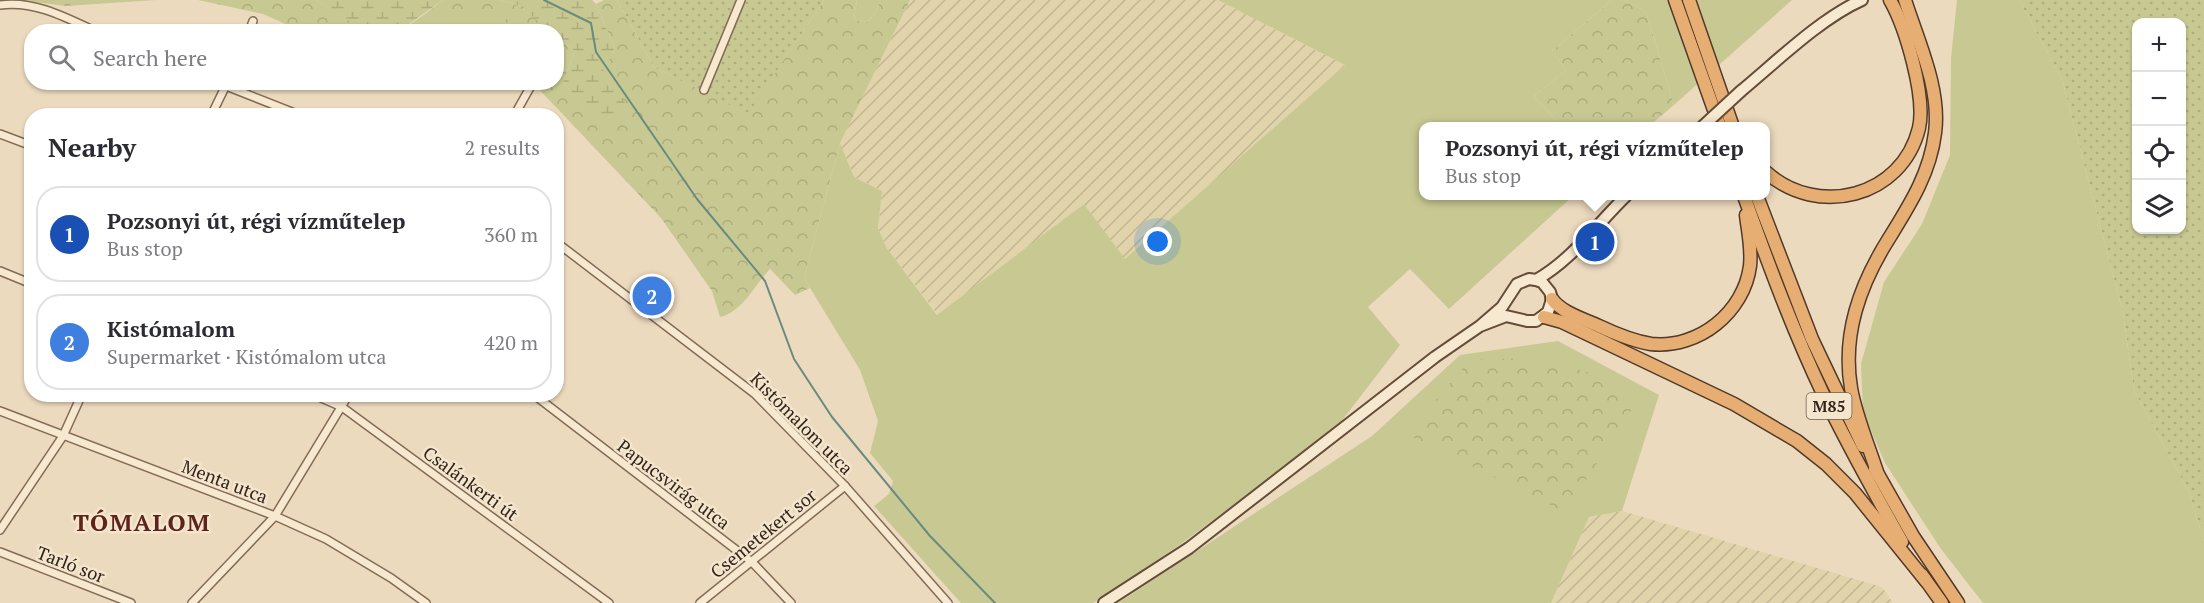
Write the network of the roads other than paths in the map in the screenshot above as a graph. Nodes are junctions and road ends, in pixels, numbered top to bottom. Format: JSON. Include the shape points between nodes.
{"nodes":[{"id":1,"x":741,"y":0,"type":"edge"},
{"id":2,"x":1675,"y":0,"type":"edge"},
{"id":3,"x":1689,"y":0,"type":"edge"},
{"id":4,"x":1862,"y":0,"type":"edge"},
{"id":5,"x":1890,"y":0,"type":"edge"},
{"id":6,"x":1905,"y":0,"type":"edge"},
{"id":7,"x":1849,"y":3,"type":"edge"},
{"id":8,"x":0,"y":5,"type":"edge"},
{"id":9,"x":254,"y":21,"type":"dead end"},
{"id":10,"x":80,"y":24,"type":"edge"},
{"id":11,"x":253,"y":24,"type":"edge"},
{"id":12,"x":224,"y":90,"type":"edge"},
{"id":13,"x":238,"y":90,"type":"edge"},
{"id":14,"x":529,"y":90,"type":"edge"},
{"id":15,"x":704,"y":90,"type":"dead end"},
{"id":16,"x":215,"y":108,"type":"edge"},
{"id":17,"x":282,"y":108,"type":"edge"},
{"id":18,"x":518,"y":108,"type":"edge"},
{"id":19,"x":1707,"y":122,"type":"edge"},
{"id":20,"x":1719,"y":122,"type":"edge"},
{"id":21,"x":1732,"y":122,"type":"edge"},
{"id":22,"x":0,"y":134,"type":"edge"},
{"id":23,"x":24,"y":143,"type":"edge"},
{"id":24,"x":1770,"y":175,"type":"edge"},
{"id":25,"x":1621,"y":200,"type":"edge"},
{"id":26,"x":1744,"y":200,"type":"edge"},
{"id":27,"x":1746,"y":200,"type":"edge"},
{"id":28,"x":1760,"y":200,"type":"edge"},
{"id":29,"x":564,"y":248,"type":"edge"},
{"id":30,"x":1564,"y":260,"type":"junction"},
{"id":31,"x":0,"y":271,"type":"edge"},
{"id":32,"x":1536,"y":280,"type":"junction"},
{"id":33,"x":24,"y":281,"type":"edge"},
{"id":34,"x":1510,"y":296,"type":"junction"},
{"id":35,"x":1551,"y":296,"type":"junction"},
{"id":36,"x":1544,"y":317,"type":"junction"},
{"id":37,"x":1519,"y":318,"type":"junction"},
{"id":38,"x":1480,"y":326,"type":"junction"},
{"id":39,"x":78,"y":402,"type":"edge"},
{"id":40,"x":332,"y":402,"type":"edge"},
{"id":41,"x":344,"y":402,"type":"edge"},
{"id":42,"x":543,"y":402,"type":"edge"},
{"id":43,"x":342,"y":406,"type":"junction"},
{"id":44,"x":0,"y":411,"type":"edge"},
{"id":45,"x":63,"y":435,"type":"junction"},
{"id":46,"x":1878,"y":475,"type":"junction"},
{"id":47,"x":845,"y":486,"type":"junction"},
{"id":48,"x":274,"y":516,"type":"junction"},
{"id":49,"x":0,"y":530,"type":"edge"},
{"id":50,"x":0,"y":552,"type":"edge"},
{"id":51,"x":752,"y":562,"type":"junction"},
{"id":52,"x":1926,"y":581,"type":"junction"},
{"id":53,"x":130,"y":603,"type":"edge"},
{"id":54,"x":192,"y":603,"type":"edge"},
{"id":55,"x":426,"y":603,"type":"edge"},
{"id":56,"x":609,"y":603,"type":"edge"},
{"id":57,"x":700,"y":603,"type":"edge"},
{"id":58,"x":791,"y":603,"type":"edge"},
{"id":59,"x":948,"y":603,"type":"edge"},
{"id":60,"x":1104,"y":603,"type":"edge"},
{"id":61,"x":1942,"y":603,"type":"edge"},
{"id":62,"x":1958,"y":603,"type":"edge"}],
"edges":[{"from":1,"to":15,"type":"street"},
{"from":2,"to":20,"type":"highway"},
{"from":3,"to":21,"type":"highway"},
{"from":4,"to":7,"type":"main road"},
{"from":5,"to":24,"type":"highway","via":[[1915,71],[1921,108],[1919,128],[1899,166],[1869,189],[1843,197],[1826,198],[1796,191]]},
{"from":6,"to":46,"type":"highway","via":[[1930,78],[1936,131],[1922,182],[1876,260],[1855,308],[1850,333],[1851,387]]},
{"from":7,"to":19,"type":"main road","bridge":true},
{"from":8,"to":10,"type":"street","via":[[13,3],[48,10]]},
{"from":9,"to":11,"type":"street"},
{"from":12,"to":16,"type":"street"},
{"from":13,"to":17,"type":"street"},
{"from":14,"to":18,"type":"street"},
{"from":22,"to":23,"type":"street"},
{"from":25,"to":30,"type":"main road"},
{"from":26,"to":35,"type":"highway","via":[[1750,253],[1746,284],[1730,312],[1696,336],[1669,344],[1635,340],[1566,311]]},
{"from":27,"to":52,"type":"highway","number":"M85","via":[[1824,396],[1852,453]]},
{"from":28,"to":46,"type":"highway","number":"M85","via":[[1812,339]]},
{"from":29,"to":47,"type":"street","name":"Kistómalom utca","via":[[754,393]]},
{"from":30,"to":32,"type":"main road"},
{"from":30,"to":35,"type":"main road"},
{"from":31,"to":33,"type":"street"},
{"from":32,"to":34,"type":"main road","via":[[1517,284]]},
{"from":32,"to":35,"type":"main road","via":[[1547,286]]},
{"from":34,"to":37,"type":"main road","via":[[1510,306]]},
{"from":34,"to":38,"type":"main road"},
{"from":35,"to":36,"type":"main road","via":[[1551,306]]},
{"from":36,"to":37,"type":"main road","via":[[1536,321]]},
{"from":36,"to":52,"type":"highway","via":[[1734,404],[1797,441],[1855,493]]},
{"from":37,"to":38,"type":"main road","via":[[1506,316]]},
{"from":38,"to":60,"type":"main road","via":[[1189,548]]},
{"from":39,"to":45,"type":"street"},
{"from":40,"to":43,"type":"street","name":"Csalánkerti út"},
{"from":41,"to":43,"type":"street"},
{"from":42,"to":51,"type":"street","name":"Papucsvirág utca"},
{"from":43,"to":48,"type":"street"},
{"from":43,"to":56,"type":"street","name":"Csalánkerti út"},
{"from":44,"to":45,"type":"street","name":"Menta utca"},
{"from":45,"to":48,"type":"street","name":"Menta utca"},
{"from":45,"to":49,"type":"street"},
{"from":46,"to":62,"type":"highway","number":"M85"},
{"from":47,"to":51,"type":"street","name":"Csemetekert sor"},
{"from":47,"to":59,"type":"street","name":"Kistómalom utca"},
{"from":48,"to":54,"type":"street"},
{"from":48,"to":55,"type":"street","name":"Menta utca","via":[[326,539]]},
{"from":50,"to":53,"type":"street","name":"Tarló sor"},
{"from":51,"to":57,"type":"street","name":"Csemetekert sor"},
{"from":51,"to":58,"type":"street","name":"Papucsvirág utca"},
{"from":52,"to":61,"type":"highway","number":"M85"}]}
